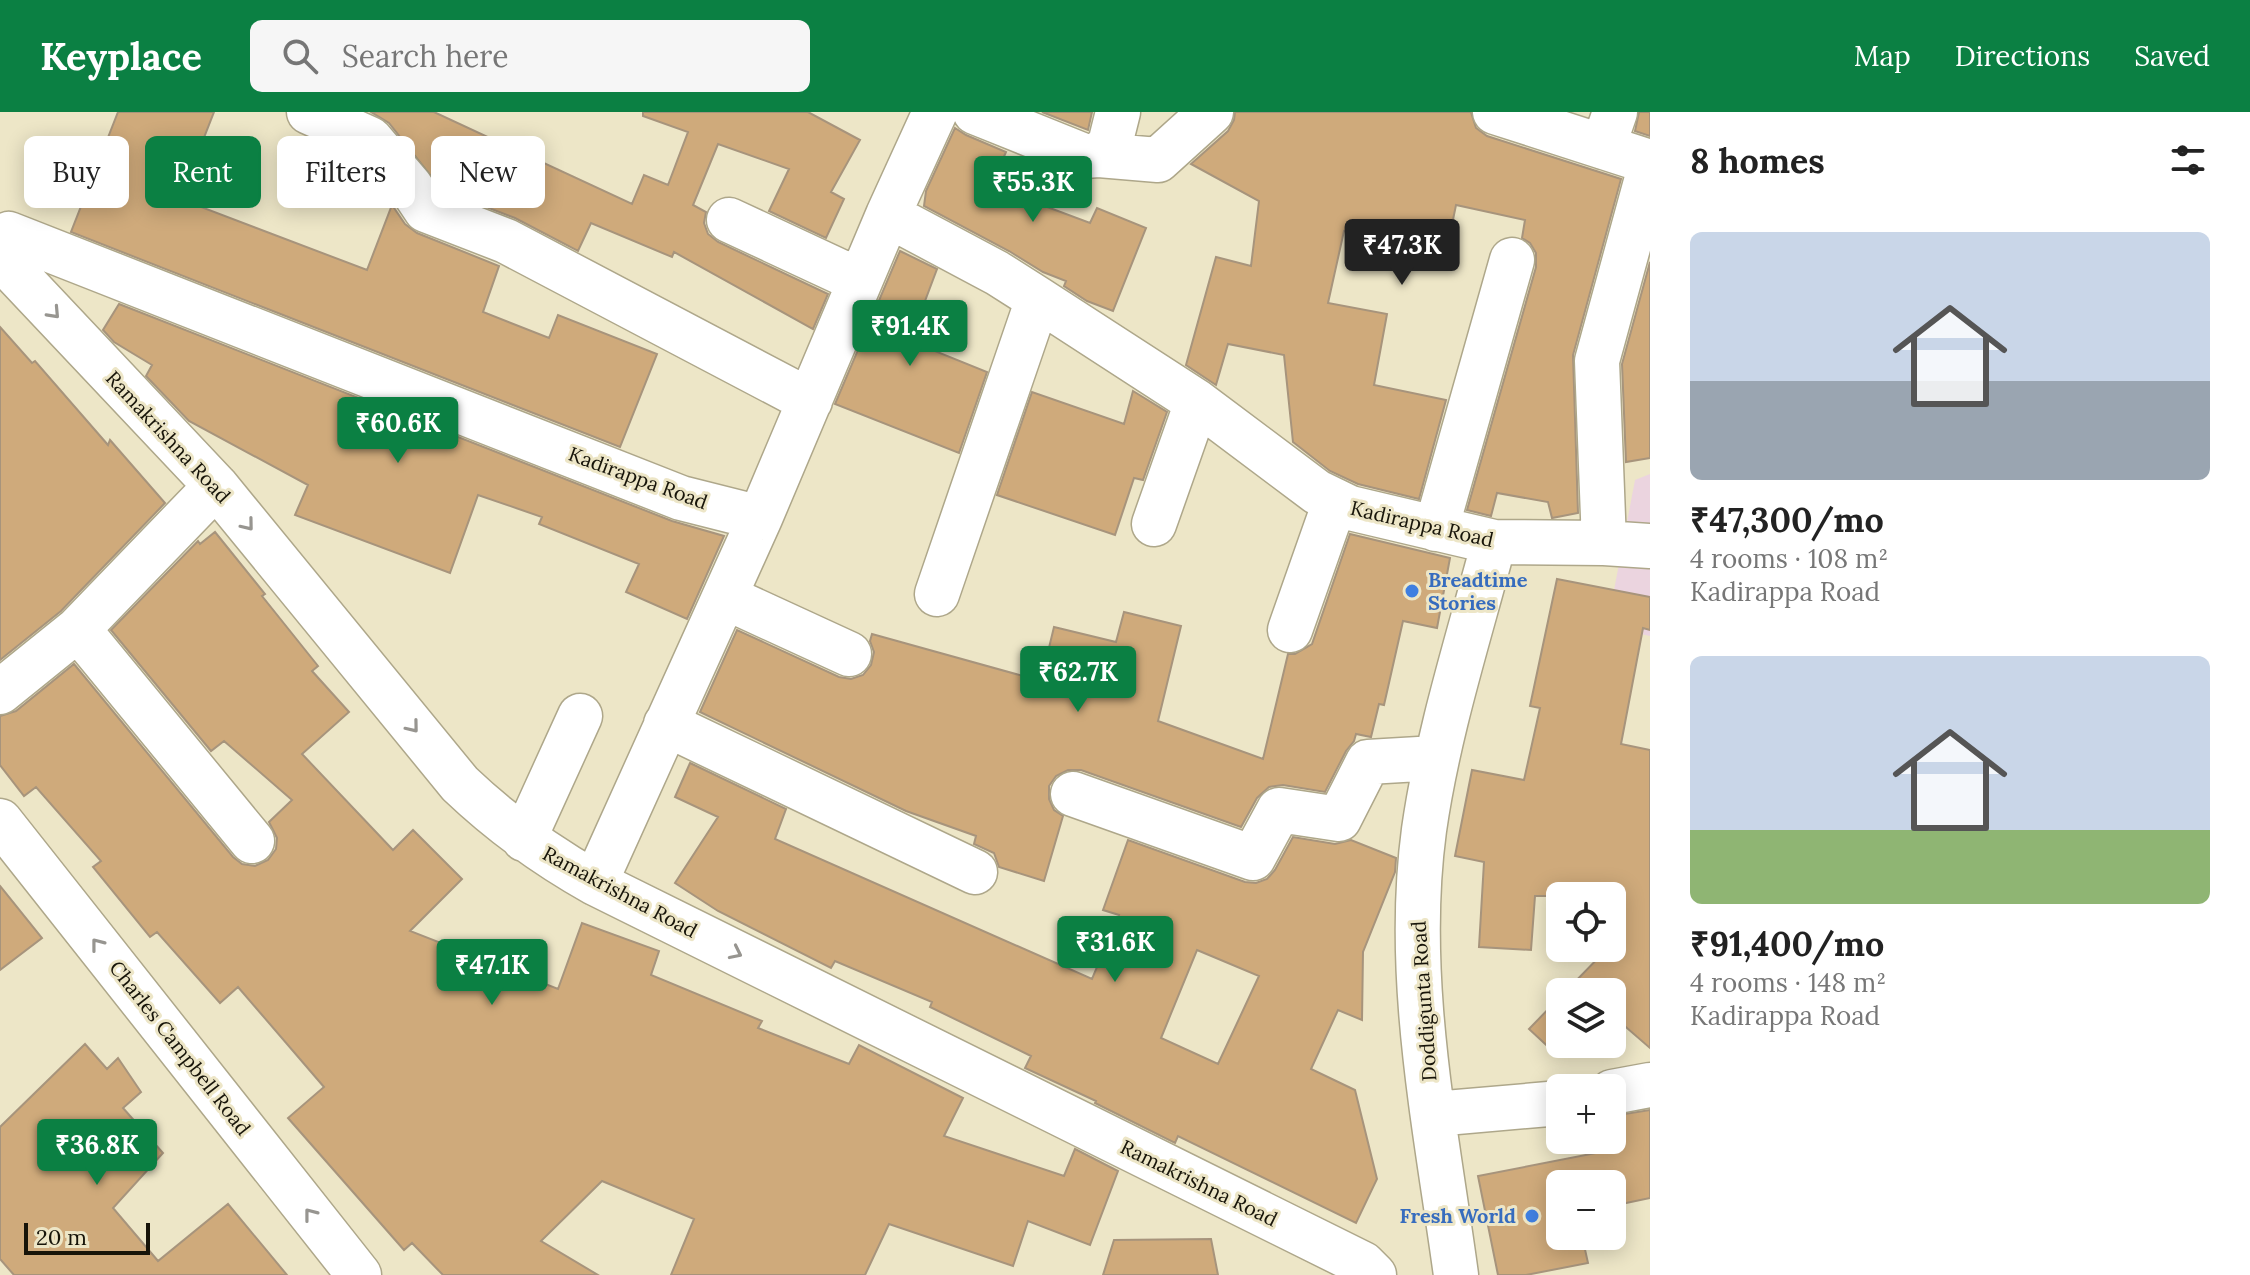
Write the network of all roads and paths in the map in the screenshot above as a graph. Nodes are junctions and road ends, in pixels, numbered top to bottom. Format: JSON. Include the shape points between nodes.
{"nodes":[{"id":1,"x":309,"y":112,"type":"edge"},
{"id":2,"x":935,"y":112,"type":"edge"},
{"id":3,"x":975,"y":112,"type":"edge"},
{"id":4,"x":1118,"y":112,"type":"edge"},
{"id":5,"x":1211,"y":112,"type":"edge"},
{"id":6,"x":1495,"y":112,"type":"edge"},
{"id":7,"x":1609,"y":130,"type":"edge"},
{"id":8,"x":1099,"y":155,"type":"junction"},
{"id":9,"x":1650,"y":165,"type":"edge"},
{"id":10,"x":888,"y":215,"type":"junction"},
{"id":11,"x":729,"y":220,"type":"dead end"},
{"id":12,"x":0,"y":240,"type":"edge"},
{"id":13,"x":0,"y":257,"type":"edge"},
{"id":14,"x":1512,"y":260,"type":"dead end"},
{"id":15,"x":860,"y":281,"type":"junction"},
{"id":16,"x":1038,"y":299,"type":"junction"},
{"id":17,"x":810,"y":401,"type":"junction"},
{"id":18,"x":1197,"y":402,"type":"junction"},
{"id":19,"x":216,"y":486,"type":"junction"},
{"id":20,"x":1335,"y":502,"type":"junction"},
{"id":21,"x":760,"y":518,"type":"junction"},
{"id":22,"x":1154,"y":524,"type":"dead end"},
{"id":23,"x":1436,"y":529,"type":"junction"},
{"id":24,"x":1494,"y":542,"type":"junction"},
{"id":25,"x":1604,"y":543,"type":"junction"},
{"id":26,"x":1650,"y":546,"type":"edge"},
{"id":27,"x":937,"y":594,"type":"dead end"},
{"id":28,"x":725,"y":597,"type":"junction"},
{"id":29,"x":78,"y":629,"type":"junction"},
{"id":30,"x":1290,"y":630,"type":"dead end"},
{"id":31,"x":849,"y":654,"type":"dead end"},
{"id":32,"x":0,"y":692,"type":"edge"},
{"id":33,"x":580,"y":716,"type":"dead end"},
{"id":34,"x":666,"y":724,"type":"junction"},
{"id":35,"x":1436,"y":758,"type":"junction"},
{"id":36,"x":1073,"y":794,"type":"dead end"},
{"id":37,"x":0,"y":821,"type":"edge"},
{"id":38,"x":524,"y":839,"type":"junction"},
{"id":39,"x":252,"y":841,"type":"dead end"},
{"id":40,"x":975,"y":872,"type":"dead end"},
{"id":41,"x":595,"y":883,"type":"junction"},
{"id":42,"x":1650,"y":1085,"type":"edge"},
{"id":43,"x":1626,"y":1089,"type":"edge"},
{"id":44,"x":1546,"y":1104,"type":"edge"},
{"id":45,"x":1434,"y":1114,"type":"junction"},
{"id":46,"x":337,"y":1268,"type":"edge"},
{"id":47,"x":1374,"y":1275,"type":"edge"},
{"id":48,"x":1456,"y":1275,"type":"edge"}],
"edges":[{"from":1,"to":17,"type":"street","via":[[370,139],[426,210],[506,241]]},
{"from":2,"to":10,"type":"street"},
{"from":3,"to":8,"type":"street","via":[[1084,156]]},
{"from":4,"to":8,"type":"street","via":[[1110,144]]},
{"from":5,"to":8,"type":"street","via":[[1158,160]]},
{"from":6,"to":7,"type":"street"},
{"from":7,"to":9,"type":"street"},
{"from":9,"to":25,"type":"street","via":[[1597,361]]},
{"from":10,"to":15,"type":"street"},
{"from":10,"to":16,"type":"street","name":"Kadirappa Road"},
{"from":11,"to":15,"type":"street"},
{"from":12,"to":21,"type":"street","name":"Kadirappa Road","via":[[9,234],[681,498]]},
{"from":13,"to":19,"type":"street","name":"Ramakrishna Road","one_way":true},
{"from":14,"to":23,"type":"street"},
{"from":15,"to":17,"type":"street"},
{"from":16,"to":18,"type":"street","name":"Kadirappa Road"},
{"from":16,"to":27,"type":"street"},
{"from":17,"to":21,"type":"street"},
{"from":18,"to":20,"type":"street","name":"Kadirappa Road"},
{"from":18,"to":22,"type":"street"},
{"from":19,"to":29,"type":"street"},
{"from":19,"to":38,"type":"street","name":"Ramakrishna Road","one_way":true,"via":[[460,784]]},
{"from":20,"to":23,"type":"street","name":"Kadirappa Road"},
{"from":20,"to":30,"type":"street"},
{"from":21,"to":28,"type":"street"},
{"from":23,"to":24,"type":"street","name":"Kadirappa Road"},
{"from":24,"to":25,"type":"street","name":"Kadirappa Road"},
{"from":24,"to":35,"type":"street","name":"Doddigunta Road"},
{"from":25,"to":26,"type":"street","name":"Kadirappa Road"},
{"from":28,"to":31,"type":"street"},
{"from":28,"to":34,"type":"street"},
{"from":29,"to":32,"type":"street"},
{"from":29,"to":39,"type":"street"},
{"from":33,"to":38,"type":"street"},
{"from":34,"to":40,"type":"street"},
{"from":34,"to":41,"type":"street"},
{"from":35,"to":36,"type":"street","via":[[1368,762],[1339,819],[1279,810],[1253,858]]},
{"from":35,"to":45,"type":"street","name":"Doddigunta Road","via":[[1418,905],[1421,1011]]},
{"from":46,"to":37,"type":"street","name":"Charles Campbell Road","one_way":true},
{"from":38,"to":41,"type":"street","name":"Ramakrishna Road"},
{"from":41,"to":47,"type":"street","name":"Ramakrishna Road","one_way":true,"via":[[1363,1264]]},
{"from":42,"to":43,"type":"street"},
{"from":44,"to":45,"type":"street"},
{"from":45,"to":48,"type":"street","name":"Doddigunta Road"}]}
